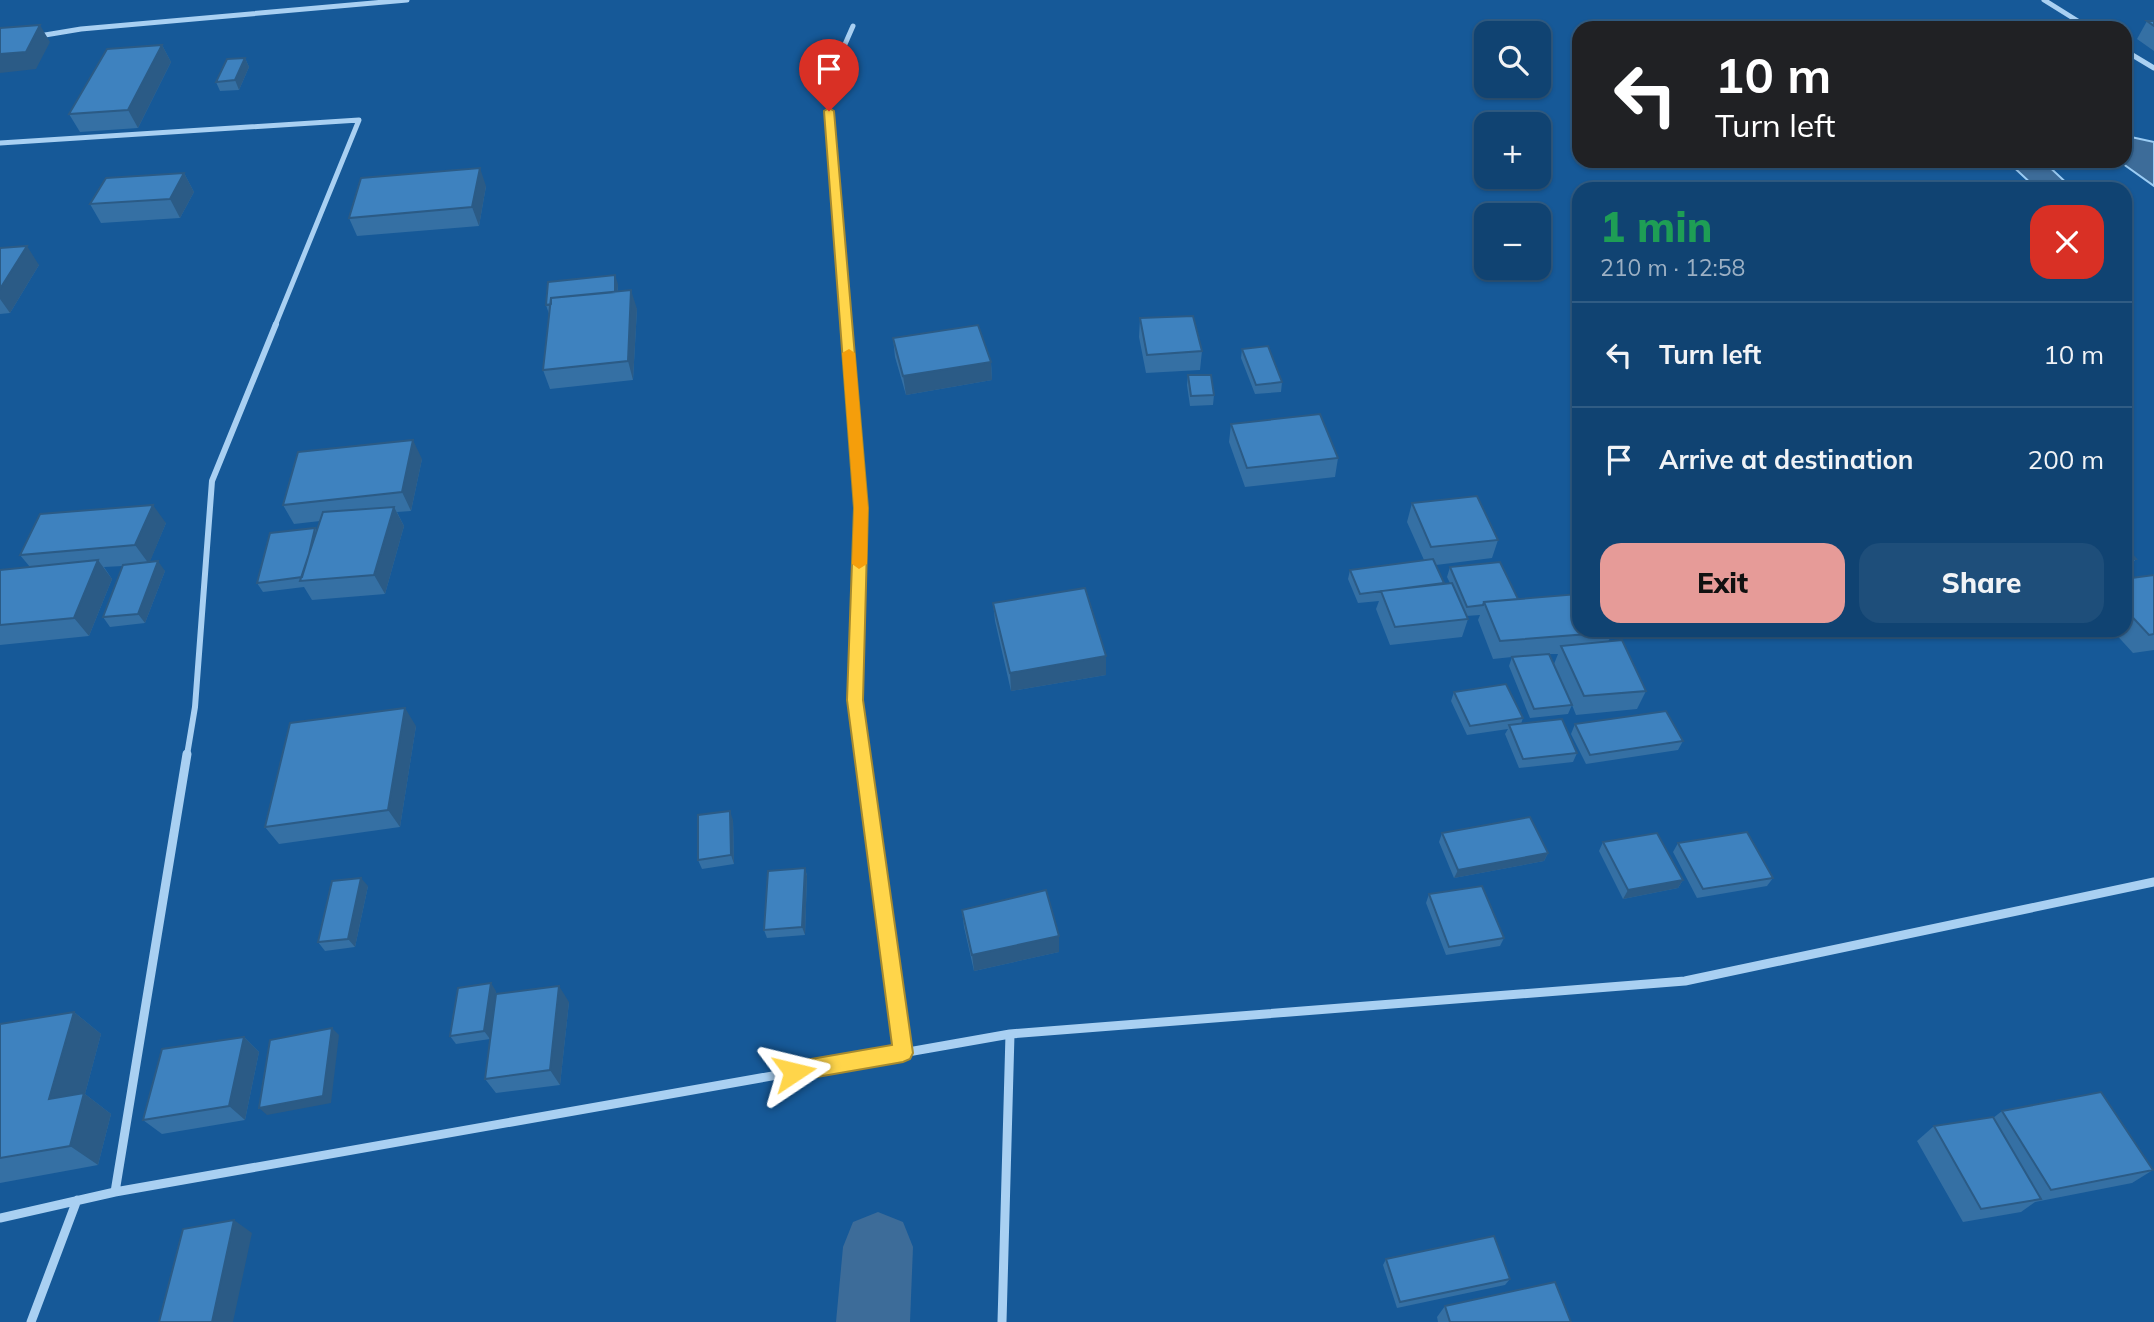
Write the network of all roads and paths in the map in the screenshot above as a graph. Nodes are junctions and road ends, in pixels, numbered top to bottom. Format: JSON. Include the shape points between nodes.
{"nodes":[{"id":1,"x":407,"y":0,"type":"edge"},
{"id":2,"x":2044,"y":0,"type":"edge"},
{"id":3,"x":2078,"y":21,"type":"edge"},
{"id":4,"x":853,"y":26,"type":"dead end"},
{"id":5,"x":27,"y":37,"type":"edge"},
{"id":6,"x":2132,"y":55,"type":"edge"},
{"id":7,"x":2154,"y":68,"type":"edge"},
{"id":8,"x":0,"y":143,"type":"edge"},
{"id":9,"x":2154,"y":881,"type":"edge"},
{"id":10,"x":1010,"y":1034,"type":"junction"},
{"id":11,"x":903,"y":1053,"type":"junction"},
{"id":12,"x":115,"y":1192,"type":"junction"},
{"id":13,"x":78,"y":1200,"type":"junction"},
{"id":14,"x":0,"y":1217,"type":"edge"},
{"id":15,"x":31,"y":1322,"type":"edge"},
{"id":16,"x":1002,"y":1322,"type":"edge"}],
"edges":[{"from":1,"to":5,"type":"street"},
{"from":2,"to":3,"type":"street"},
{"from":4,"to":11,"type":"street","via":[[827,85],[861,508],[855,700]]},
{"from":6,"to":7,"type":"street"},
{"from":8,"to":12,"type":"street","via":[[359,120],[212,481],[195,707]]},
{"from":9,"to":10,"type":"street","via":[[1685,981]]},
{"from":10,"to":11,"type":"street"},
{"from":10,"to":16,"type":"street"},
{"from":11,"to":12,"type":"street"},
{"from":12,"to":13,"type":"street"},
{"from":13,"to":14,"type":"street"},
{"from":13,"to":15,"type":"street"}]}
